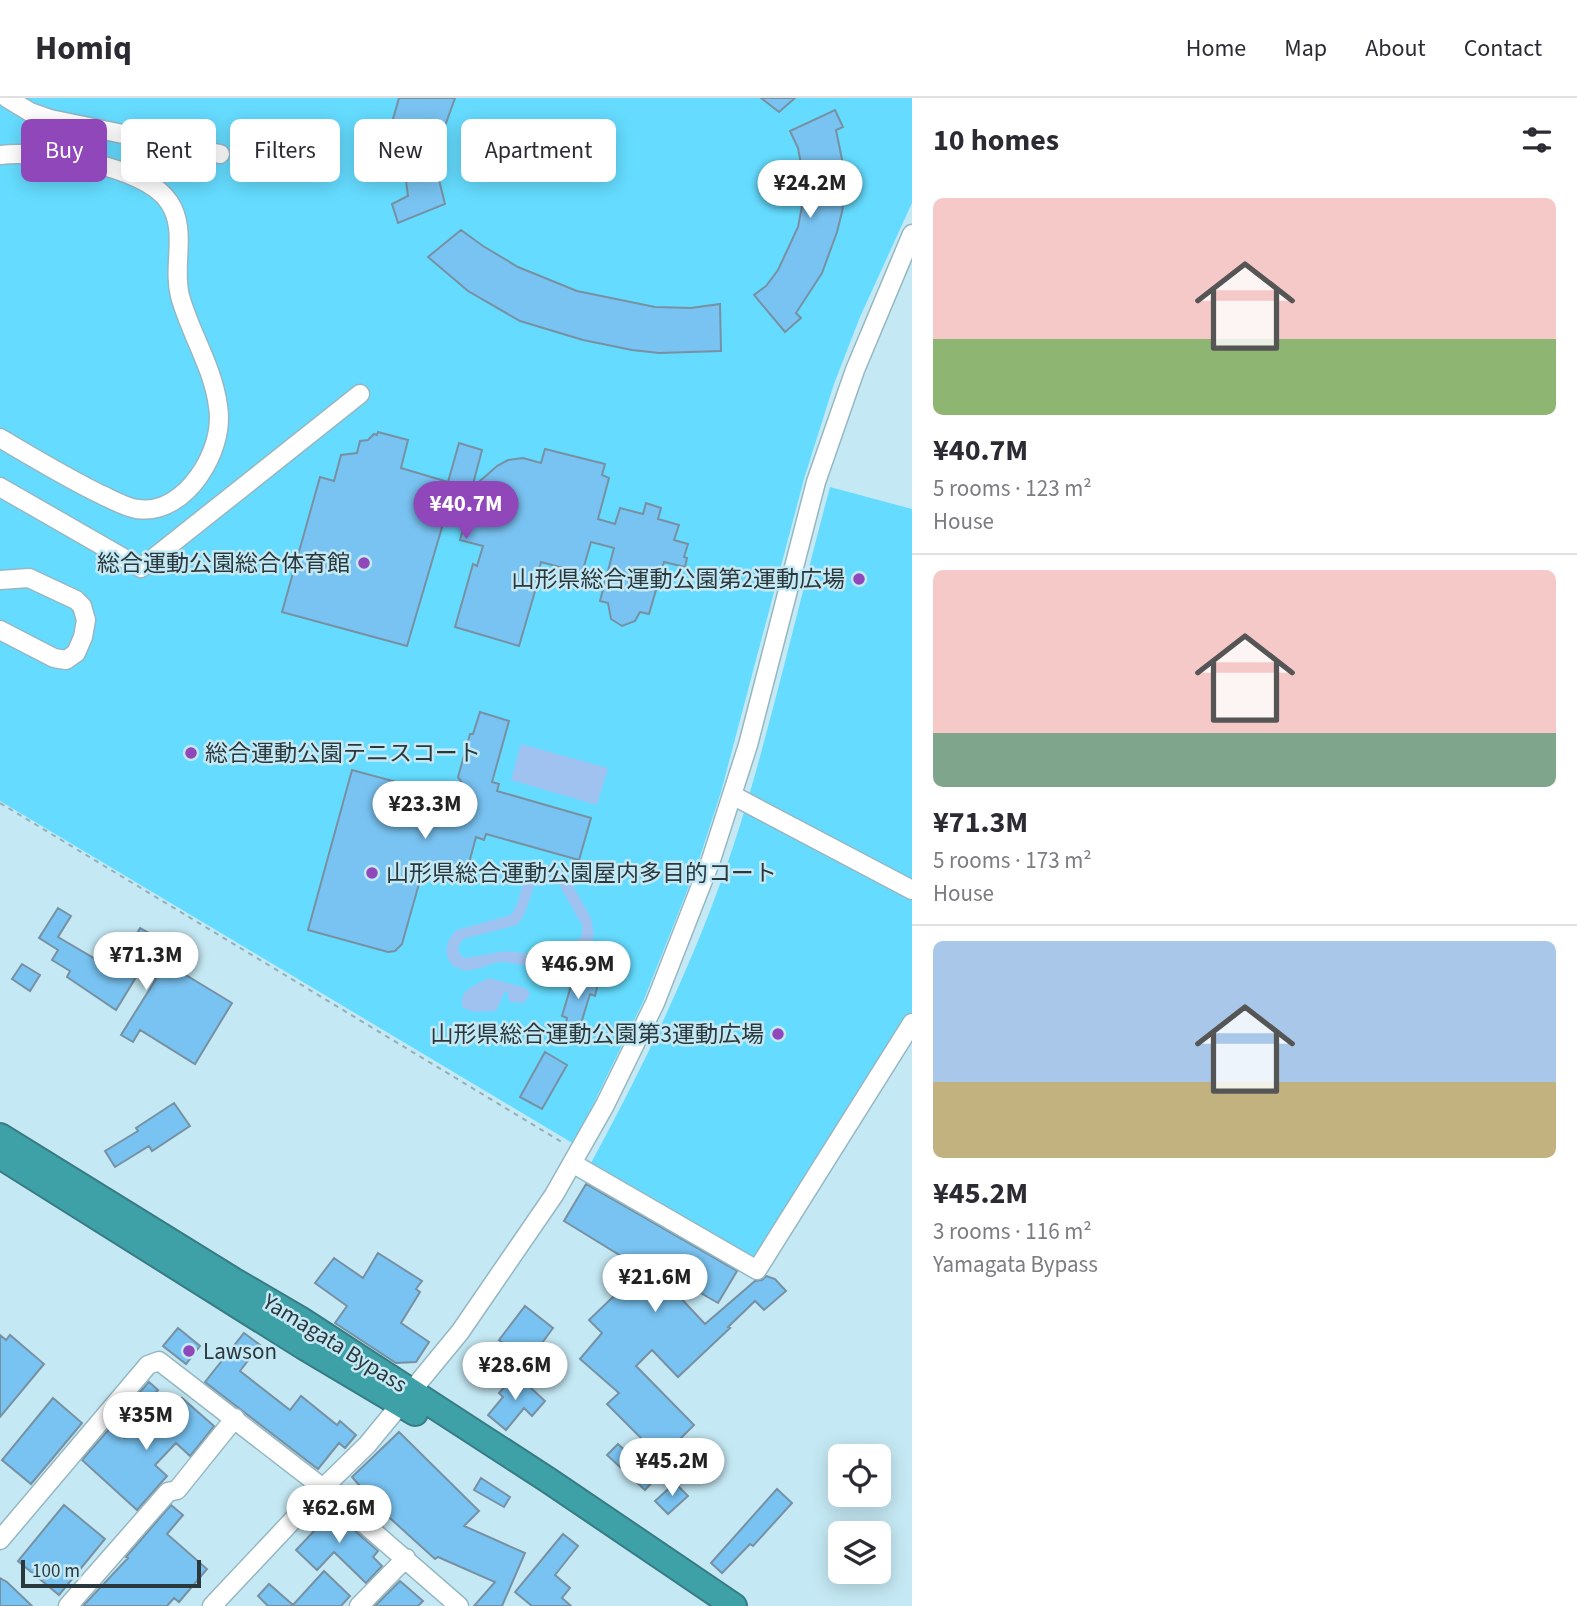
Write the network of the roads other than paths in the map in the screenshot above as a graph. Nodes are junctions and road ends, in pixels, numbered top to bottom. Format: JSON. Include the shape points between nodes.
{"nodes":[{"id":1,"x":7,"y":98,"type":"edge"},
{"id":2,"x":220,"y":154,"type":"dead end"},
{"id":3,"x":0,"y":155,"type":"edge"},
{"id":4,"x":912,"y":234,"type":"edge"},
{"id":5,"x":360,"y":394,"type":"dead end"},
{"id":6,"x":0,"y":438,"type":"edge"},
{"id":7,"x":0,"y":488,"type":"edge"},
{"id":8,"x":0,"y":580,"type":"edge"},
{"id":9,"x":0,"y":630,"type":"edge"},
{"id":10,"x":732,"y":795,"type":"junction"},
{"id":11,"x":912,"y":890,"type":"edge"},
{"id":12,"x":912,"y":1023,"type":"edge"},
{"id":13,"x":0,"y":1136,"type":"edge"},
{"id":14,"x":0,"y":1156,"type":"edge"},
{"id":15,"x":575,"y":1157,"type":"junction"},
{"id":16,"x":406,"y":1398,"type":"junction"},
{"id":17,"x":235,"y":1418,"type":"junction"},
{"id":18,"x":323,"y":1488,"type":"junction"},
{"id":19,"x":0,"y":1540,"type":"edge"},
{"id":20,"x":406,"y":1558,"type":"junction"},
{"id":21,"x":68,"y":1606,"type":"edge"},
{"id":22,"x":212,"y":1606,"type":"edge"},
{"id":23,"x":359,"y":1606,"type":"edge"},
{"id":24,"x":459,"y":1606,"type":"edge"},
{"id":25,"x":704,"y":1606,"type":"edge"},
{"id":26,"x":734,"y":1606,"type":"edge"}],
"edges":[{"from":1,"to":2,"type":"street","via":[[50,119]]},
{"from":3,"to":6,"type":"street","via":[[36,154],[100,165],[153,187],[169,201],[178,220],[180,296],[216,390],[219,410],[218,431],[204,469],[178,499],[158,508],[137,509],[117,502]]},
{"from":4,"to":10,"type":"street","via":[[859,358],[816,482]]},
{"from":5,"to":7,"type":"street","via":[[141,568]]},
{"from":8,"to":9,"type":"street","via":[[37,581],[76,600],[86,620],[78,649],[66,660]]},
{"from":10,"to":11,"type":"street"},
{"from":10,"to":15,"type":"street","via":[[691,915],[654,1003]]},
{"from":12,"to":15,"type":"street","via":[[757,1270]]},
{"from":13,"to":16,"type":"highway","name":"Yamagata Bypass","via":[[300,1319]]},
{"from":14,"to":16,"type":"highway","name":"Yamagata Bypass","via":[[304,1347]]},
{"from":15,"to":16,"type":"street","via":[[518,1251]]},
{"from":16,"to":18,"type":"street"},
{"from":16,"to":25,"type":"highway","name":"Yamagata Bypass"},
{"from":16,"to":26,"type":"highway","name":"Yamagata Bypass","via":[[548,1480]]},
{"from":17,"to":18,"type":"street"},
{"from":17,"to":19,"type":"street","via":[[159,1361],[148,1365]]},
{"from":17,"to":21,"type":"street","via":[[177,1490],[168,1492]]},
{"from":18,"to":20,"type":"street"},
{"from":18,"to":22,"type":"street"},
{"from":20,"to":23,"type":"street"},
{"from":20,"to":24,"type":"street"}]}
